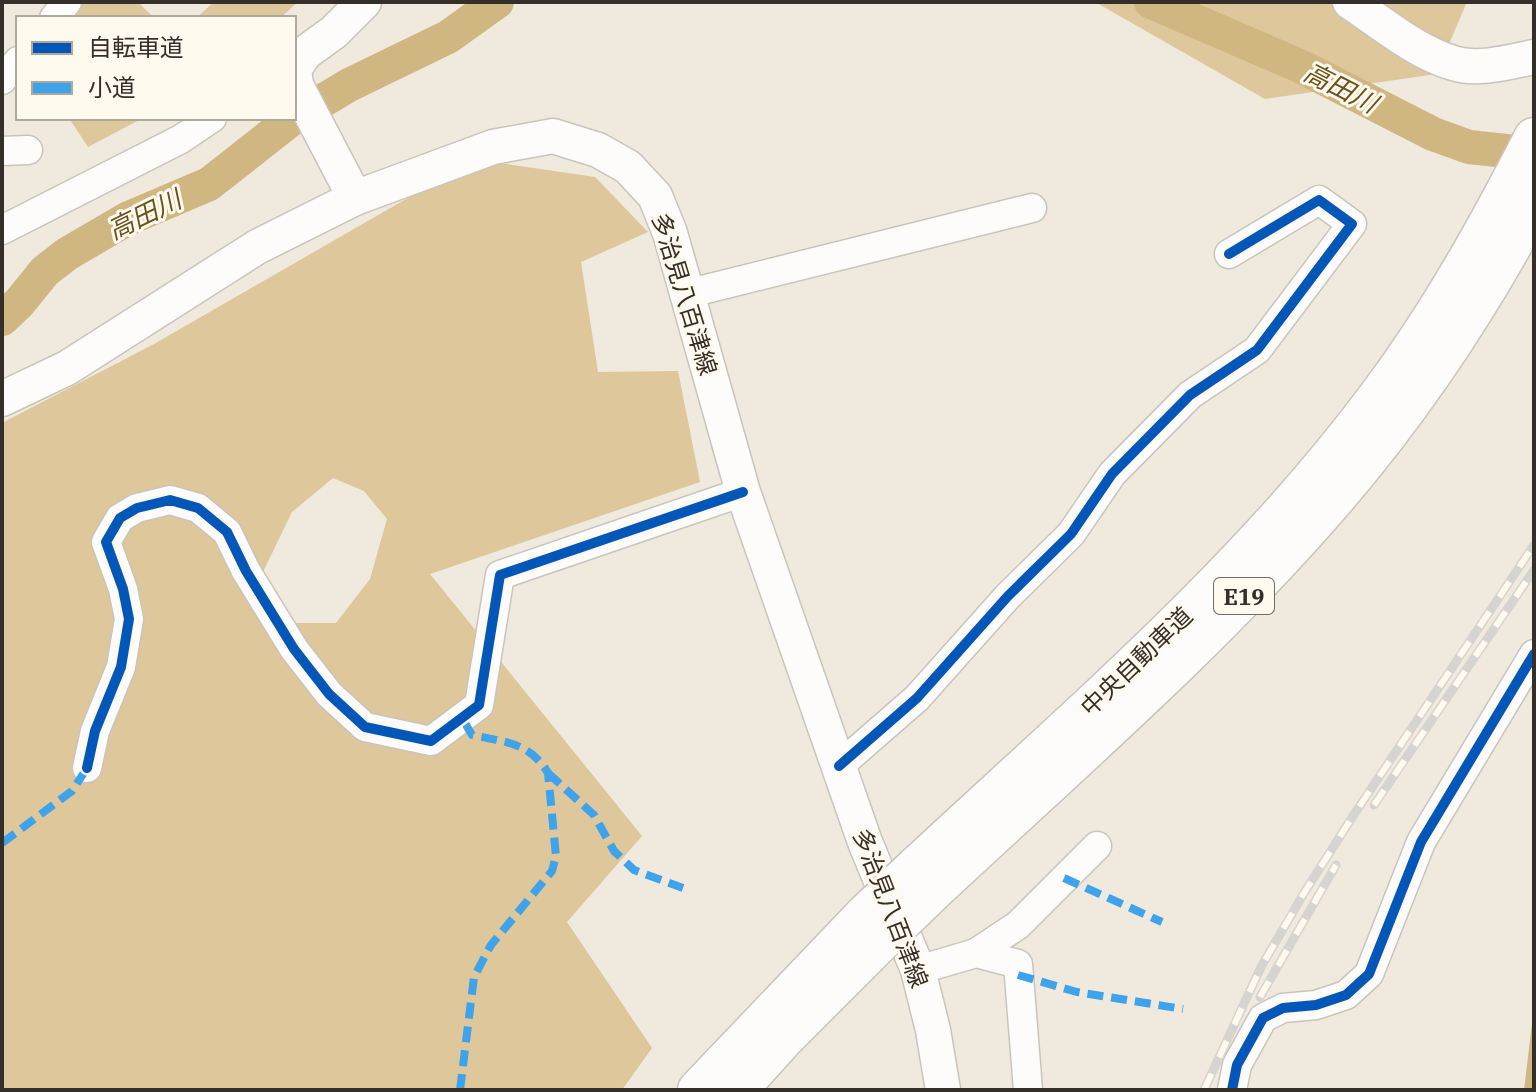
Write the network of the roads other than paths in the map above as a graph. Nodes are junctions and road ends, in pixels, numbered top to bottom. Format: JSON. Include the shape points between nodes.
{"nodes":[{"id":1,"x":364,"y":2,"type":"edge"},
{"id":2,"x":1350,"y":2,"type":"edge"},
{"id":3,"x":1534,"y":57,"type":"edge"},
{"id":4,"x":16,"y":63,"type":"edge"},
{"id":5,"x":296,"y":72,"type":"edge"},
{"id":6,"x":296,"y":76,"type":"edge"},
{"id":7,"x":2,"y":80,"type":"edge"},
{"id":8,"x":209,"y":120,"type":"edge"},
{"id":9,"x":1534,"y":138,"type":"edge"},
{"id":10,"x":355,"y":198,"type":"junction"},
{"id":11,"x":1534,"y":204,"type":"edge"},
{"id":12,"x":1032,"y":208,"type":"dead end"},
{"id":13,"x":2,"y":230,"type":"edge"},
{"id":14,"x":1229,"y":254,"type":"dead end"},
{"id":15,"x":1488,"y":258,"type":"junction"},
{"id":16,"x":686,"y":294,"type":"junction"},
{"id":17,"x":2,"y":399,"type":"edge"},
{"id":18,"x":743,"y":492,"type":"junction"},
{"id":19,"x":1534,"y":654,"type":"edge"},
{"id":20,"x":839,"y":766,"type":"junction"},
{"id":21,"x":87,"y":768,"type":"dead end"},
{"id":22,"x":1097,"y":846,"type":"dead end"},
{"id":23,"x":872,"y":929,"type":"junction"},
{"id":24,"x":976,"y":953,"type":"junction"},
{"id":25,"x":918,"y":970,"type":"junction"},
{"id":26,"x":698,"y":1090,"type":"edge"},
{"id":27,"x":737,"y":1090,"type":"edge"},
{"id":28,"x":943,"y":1090,"type":"edge"},
{"id":29,"x":1028,"y":1090,"type":"edge"},
{"id":30,"x":1232,"y":1090,"type":"edge"}],
"edges":[{"from":1,"to":5,"type":"main road","via":[[305,53]]},
{"from":2,"to":3,"type":"main road","via":[[1454,64],[1489,65]]},
{"from":4,"to":7,"type":"street"},
{"from":6,"to":10,"type":"main road"},
{"from":8,"to":13,"type":"street"},
{"from":9,"to":15,"type":"highway","name":"中央自動車道","number":"E19"},
{"from":10,"to":16,"type":"main road","name":"多治見八百津線","via":[[493,147],[553,136],[598,150],[628,167],[655,196]]},
{"from":10,"to":17,"type":"main road","name":"多治見八百津線","via":[[257,247],[67,368]]},
{"from":11,"to":15,"type":"highway","name":"中央自動車道","number":"E19"},
{"from":12,"to":16,"type":"street"},
{"from":14,"to":20,"type":"street","via":[[1319,200],[1352,224],[1257,350],[1190,395],[1112,474],[1071,534],[917,698]]},
{"from":15,"to":23,"type":"highway","name":"中央自動車道","number":"E19","bridge":true,"via":[[1469,317],[1314,522],[1162,677]]},
{"from":16,"to":18,"type":"main road","name":"多治見八百津線"},
{"from":18,"to":20,"type":"main road","name":"多治見八百津線"},
{"from":18,"to":21,"type":"street","via":[[500,575],[479,705],[431,741],[365,727],[329,694],[294,649],[227,532],[198,508],[170,500],[137,508],[120,518],[106,542],[129,619],[121,667],[95,731]]},
{"from":19,"to":30,"type":"street","via":[[1421,842],[1369,974],[1346,995],[1283,1008],[1263,1018],[1237,1065]]},
{"from":20,"to":25,"type":"main road","name":"多治見八百津線"},
{"from":22,"to":24,"type":"street","via":[[1018,925]]},
{"from":23,"to":26,"type":"highway","name":"中央自動車道","number":"E19"},
{"from":23,"to":27,"type":"highway","name":"中央自動車道","number":"E19"},
{"from":24,"to":25,"type":"street"},
{"from":24,"to":29,"type":"street","via":[[1018,964]]},
{"from":25,"to":28,"type":"main road","name":"多治見八百津線"}]}
